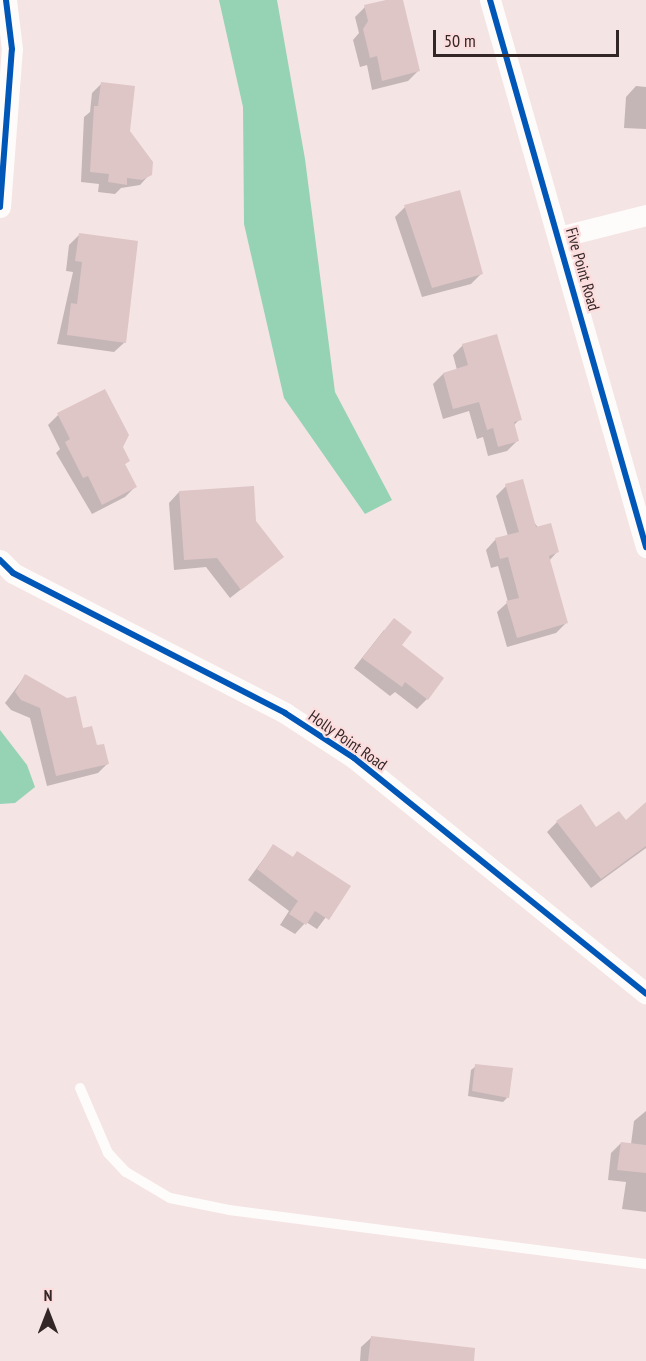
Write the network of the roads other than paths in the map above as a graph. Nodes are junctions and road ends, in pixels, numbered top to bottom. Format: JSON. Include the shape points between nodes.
{"nodes":[{"id":1,"x":6,"y":0,"type":"edge"},
{"id":2,"x":490,"y":0,"type":"edge"},
{"id":3,"x":6,"y":49,"type":"edge"},
{"id":4,"x":0,"y":207,"type":"edge"},
{"id":5,"x":646,"y":215,"type":"edge"},
{"id":6,"x":559,"y":237,"type":"junction"},
{"id":7,"x":646,"y":547,"type":"edge"},
{"id":8,"x":3,"y":565,"type":"edge"},
{"id":9,"x":646,"y":994,"type":"edge"},
{"id":10,"x":80,"y":1088,"type":"dead end"},
{"id":11,"x":646,"y":1264,"type":"edge"}],
"edges":[{"from":1,"to":3,"type":"street"},
{"from":2,"to":6,"type":"street","name":"Five Point Road"},
{"from":3,"to":4,"type":"street"},
{"from":5,"to":6,"type":"street"},
{"from":6,"to":7,"type":"street","name":"Five Point Road"},
{"from":8,"to":9,"type":"street","name":"Holly Point Road","via":[[133,636],[226,680],[354,758]]},
{"from":10,"to":11,"type":"lane","via":[[108,1153],[126,1173],[170,1198],[229,1210]]}]}
